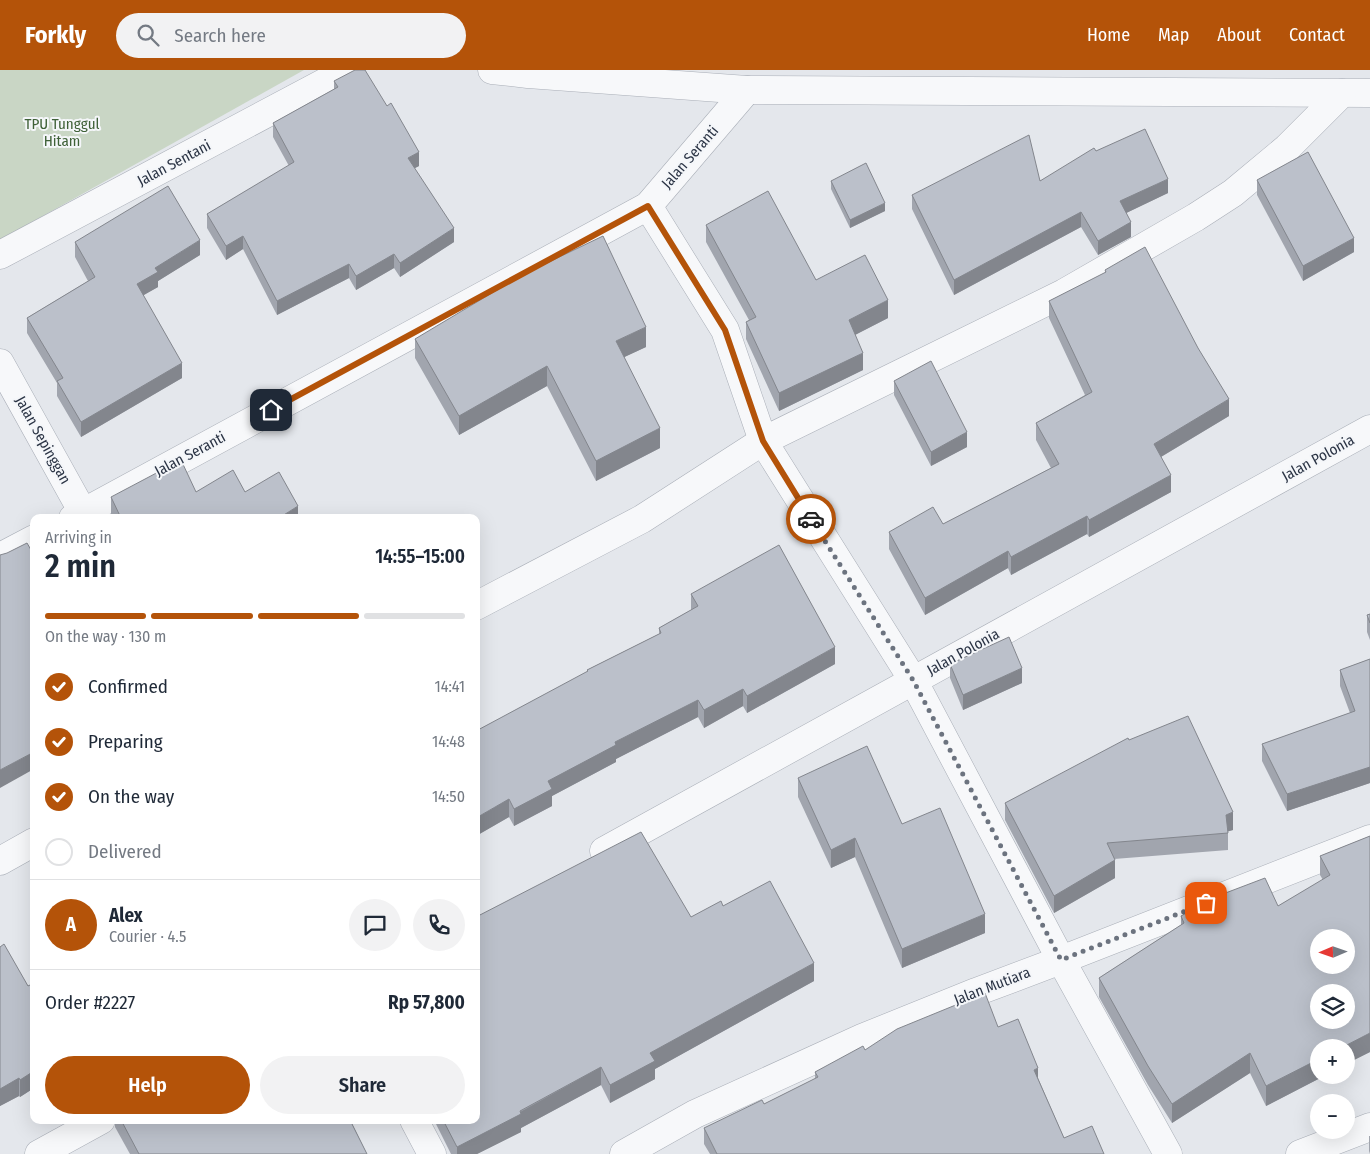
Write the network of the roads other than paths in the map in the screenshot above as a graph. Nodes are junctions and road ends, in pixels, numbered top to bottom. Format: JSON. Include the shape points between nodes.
{"nodes":[{"id":1,"x":348,"y":70,"type":"edge"},
{"id":2,"x":492,"y":70,"type":"edge"},
{"id":3,"x":747,"y":90,"type":"junction"},
{"id":4,"x":1342,"y":93,"type":"junction"},
{"id":5,"x":1370,"y":93,"type":"edge"},
{"id":6,"x":648,"y":206,"type":"junction"},
{"id":7,"x":0,"y":255,"type":"edge"},
{"id":8,"x":0,"y":363,"type":"edge"},
{"id":9,"x":1370,"y":429,"type":"edge"},
{"id":10,"x":763,"y":441,"type":"junction"},
{"id":11,"x":80,"y":514,"type":"edge"},
{"id":12,"x":85,"y":514,"type":"edge"},
{"id":13,"x":30,"y":541,"type":"edge"},
{"id":14,"x":0,"y":557,"type":"edge"},
{"id":15,"x":480,"y":604,"type":"edge"},
{"id":16,"x":913,"y":680,"type":"junction"},
{"id":17,"x":1370,"y":839,"type":"edge"},
{"id":18,"x":30,"y":844,"type":"edge"},
{"id":19,"x":0,"y":862,"type":"edge"},
{"id":20,"x":581,"y":863,"type":"edge"},
{"id":21,"x":1061,"y":960,"type":"junction"},
{"id":22,"x":94,"y":1124,"type":"edge"},
{"id":23,"x":416,"y":1124,"type":"edge"},
{"id":24,"x":1370,"y":1127,"type":"edge"},
{"id":25,"x":39,"y":1154,"type":"edge"},
{"id":26,"x":432,"y":1154,"type":"edge"},
{"id":27,"x":624,"y":1154,"type":"edge"},
{"id":28,"x":1168,"y":1154,"type":"edge"},
{"id":29,"x":1300,"y":1154,"type":"edge"}],
"edges":[{"from":1,"to":7,"type":"street","name":"Jalan Sentani"},
{"from":2,"to":3,"type":"street"},
{"from":3,"to":4,"type":"street"},
{"from":3,"to":6,"type":"street","name":"Jalan Seranti"},
{"from":4,"to":5,"type":"street"},
{"from":4,"to":10,"type":"street","via":[[1287,148],[1233,193],[1196,217],[1064,294]]},
{"from":6,"to":10,"type":"street","via":[[725,330]]},
{"from":6,"to":12,"type":"street","name":"Jalan Seranti"},
{"from":8,"to":11,"type":"street","name":"Jalan Sepinggan"},
{"from":9,"to":16,"type":"street","name":"Jalan Polonia"},
{"from":10,"to":15,"type":"street","via":[[642,519]]},
{"from":10,"to":16,"type":"street"},
{"from":13,"to":14,"type":"street"},
{"from":16,"to":20,"type":"street","name":"Jalan Polonia"},
{"from":16,"to":21,"type":"street"},
{"from":17,"to":21,"type":"street","name":"Jalan Mutiara"},
{"from":18,"to":19,"type":"street"},
{"from":21,"to":27,"type":"street","name":"Jalan Mutiara","via":[[862,1038],[695,1114]]},
{"from":21,"to":28,"type":"street"},
{"from":22,"to":25,"type":"street"},
{"from":23,"to":26,"type":"street"},
{"from":24,"to":29,"type":"street"}]}
